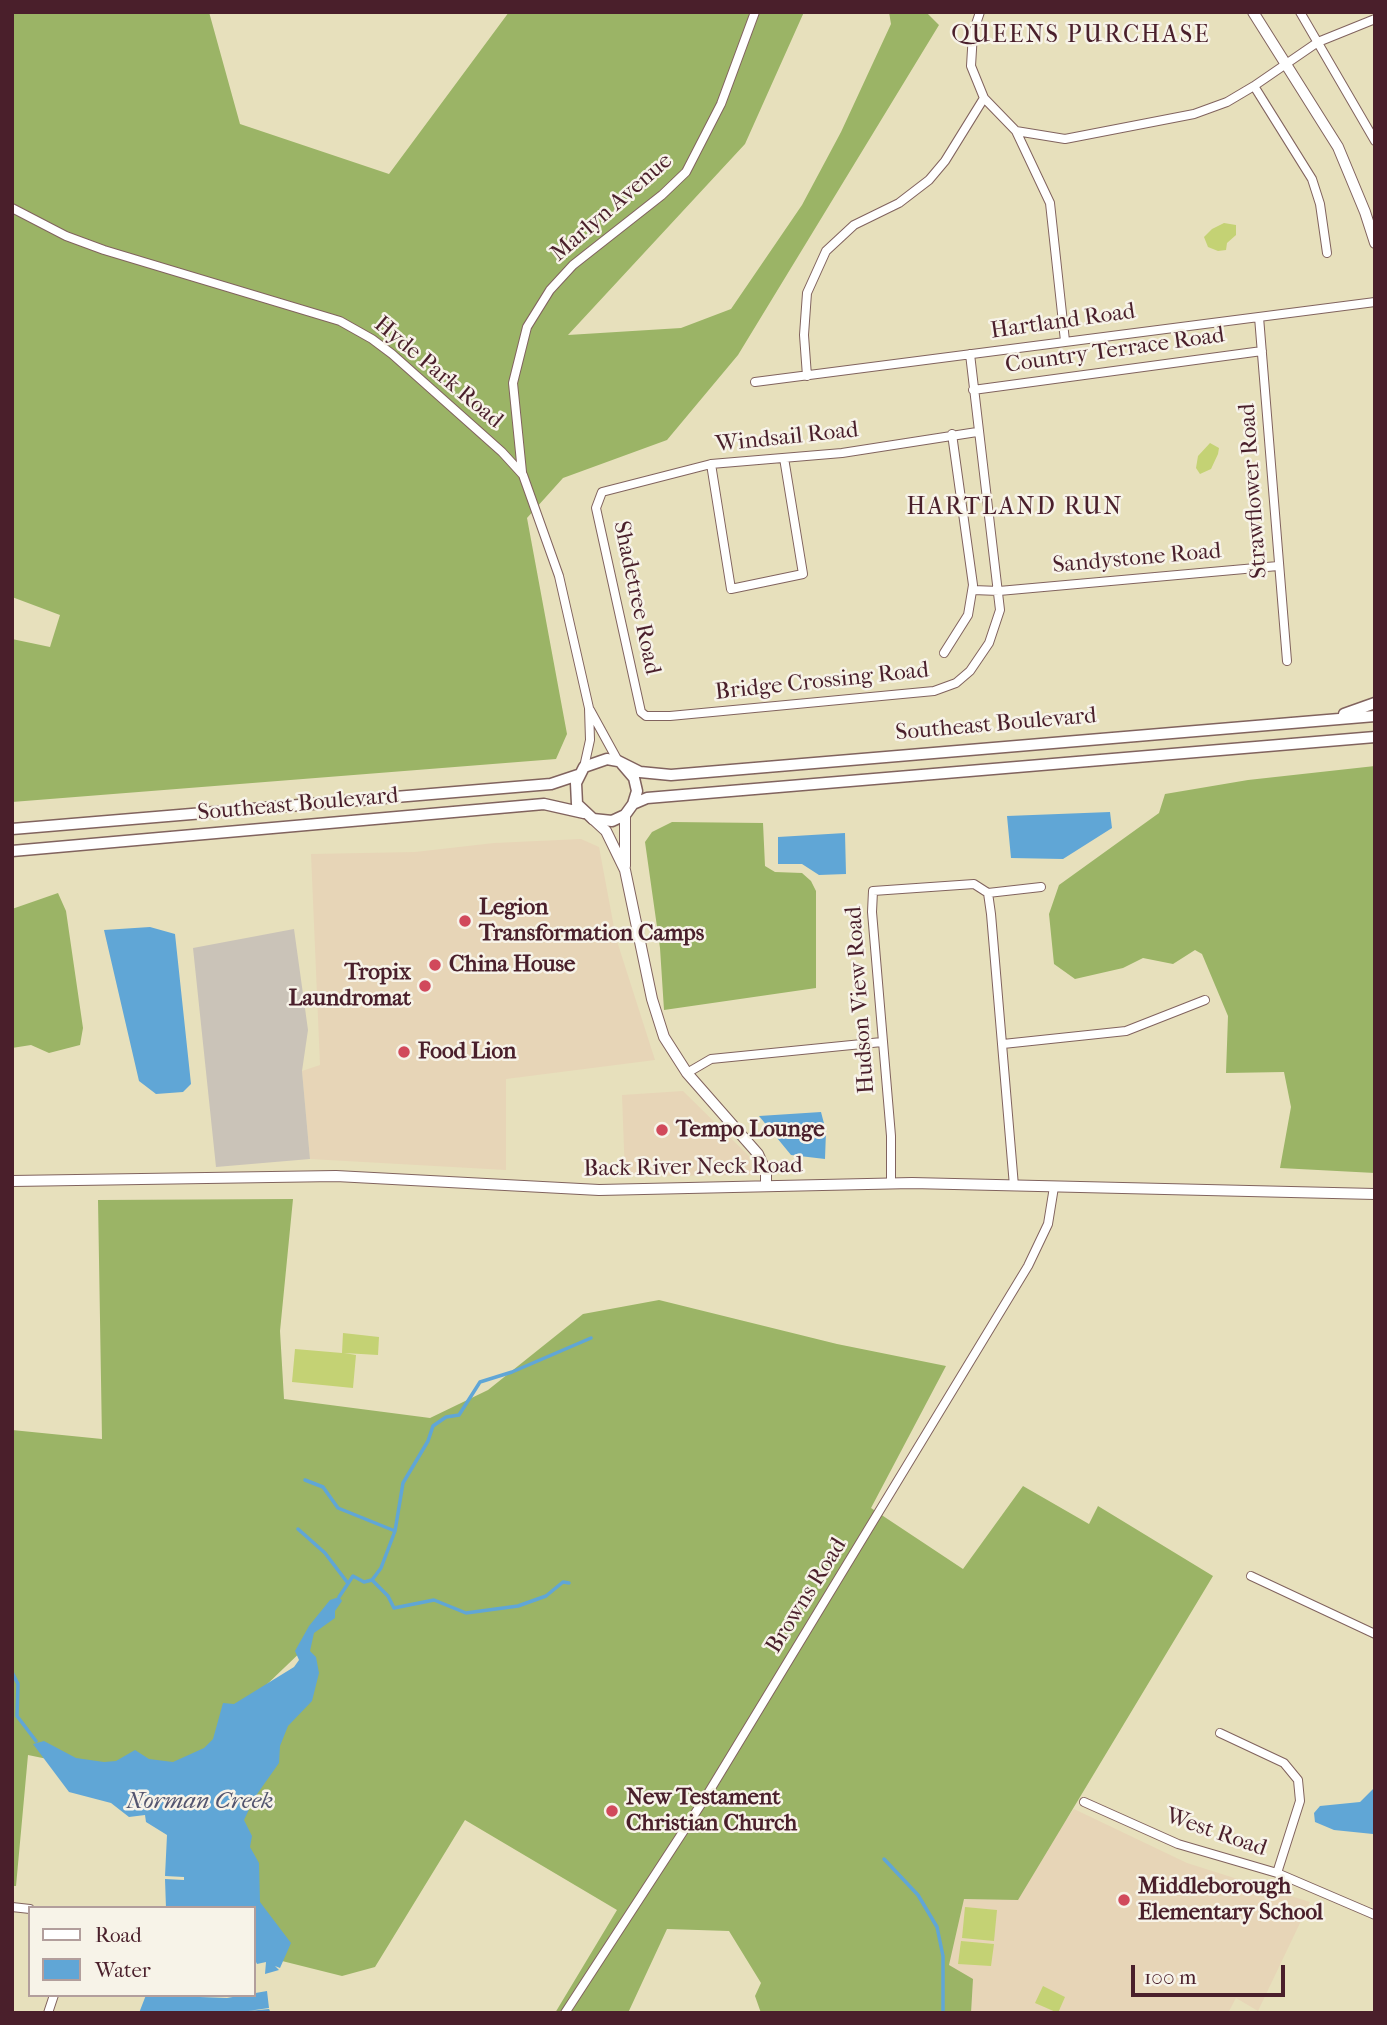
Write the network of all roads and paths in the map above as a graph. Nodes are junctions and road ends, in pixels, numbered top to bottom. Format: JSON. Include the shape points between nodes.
{"nodes":[{"id":1,"x":755,"y":12,"type":"edge"},
{"id":2,"x":980,"y":12,"type":"edge"},
{"id":3,"x":1254,"y":12,"type":"edge"},
{"id":4,"x":1300,"y":12,"type":"edge"},
{"id":5,"x":1375,"y":19,"type":"edge"},
{"id":6,"x":1318,"y":42,"type":"junction"},
{"id":7,"x":1285,"y":63,"type":"junction"},
{"id":8,"x":1254,"y":86,"type":"junction"},
{"id":9,"x":984,"y":98,"type":"junction"},
{"id":10,"x":1016,"y":131,"type":"junction"},
{"id":11,"x":1375,"y":141,"type":"edge"},
{"id":12,"x":12,"y":208,"type":"edge"},
{"id":13,"x":1375,"y":243,"type":"edge"},
{"id":14,"x":1326,"y":253,"type":"dead end"},
{"id":15,"x":1375,"y":302,"type":"edge"},
{"id":16,"x":1259,"y":317,"type":"junction"},
{"id":17,"x":1065,"y":341,"type":"junction"},
{"id":18,"x":1262,"y":351,"type":"junction"},
{"id":19,"x":970,"y":354,"type":"junction"},
{"id":20,"x":807,"y":376,"type":"junction"},
{"id":21,"x":755,"y":382,"type":"dead end"},
{"id":22,"x":973,"y":390,"type":"junction"},
{"id":23,"x":977,"y":432,"type":"junction"},
{"id":24,"x":952,"y":435,"type":"junction"},
{"id":25,"x":784,"y":458,"type":"junction"},
{"id":26,"x":711,"y":464,"type":"junction"},
{"id":27,"x":523,"y":475,"type":"junction"},
{"id":28,"x":602,"y":492,"type":"joint"},
{"id":29,"x":1278,"y":566,"type":"junction"},
{"id":30,"x":973,"y":590,"type":"junction"},
{"id":31,"x":999,"y":591,"type":"junction"},
{"id":32,"x":944,"y":653,"type":"dead end"},
{"id":33,"x":1287,"y":661,"type":"dead end"},
{"id":34,"x":1375,"y":703,"type":"edge"},
{"id":35,"x":589,"y":708,"type":"junction"},
{"id":36,"x":641,"y":712,"type":"joint"},
{"id":37,"x":1375,"y":716,"type":"edge"},
{"id":38,"x":1330,"y":719,"type":"junction"},
{"id":39,"x":1375,"y":737,"type":"edge"},
{"id":40,"x":1357,"y":738,"type":"junction"},
{"id":41,"x":1375,"y":743,"type":"edge"},
{"id":42,"x":620,"y":763,"type":"junction"},
{"id":43,"x":581,"y":771,"type":"junction"},
{"id":44,"x":634,"y":804,"type":"junction"},
{"id":45,"x":625,"y":815,"type":"junction"},
{"id":46,"x":590,"y":817,"type":"junction"},
{"id":47,"x":12,"y":829,"type":"edge"},
{"id":48,"x":12,"y":851,"type":"edge"},
{"id":49,"x":625,"y":870,"type":"junction"},
{"id":50,"x":1041,"y":887,"type":"dead end"},
{"id":51,"x":988,"y":893,"type":"junction"},
{"id":52,"x":1205,"y":1000,"type":"dead end"},
{"id":53,"x":882,"y":1042,"type":"junction"},
{"id":54,"x":1003,"y":1044,"type":"junction"},
{"id":55,"x":687,"y":1073,"type":"junction"},
{"id":56,"x":12,"y":1181,"type":"edge"},
{"id":57,"x":891,"y":1183,"type":"junction"},
{"id":58,"x":766,"y":1186,"type":"junction"},
{"id":59,"x":1014,"y":1186,"type":"junction"},
{"id":60,"x":1054,"y":1187,"type":"junction"},
{"id":61,"x":1375,"y":1194,"type":"edge"},
{"id":62,"x":1251,"y":1576,"type":"dead end"},
{"id":63,"x":1375,"y":1634,"type":"edge"},
{"id":64,"x":1220,"y":1733,"type":"dead end"},
{"id":65,"x":1084,"y":1802,"type":"dead end"},
{"id":66,"x":1277,"y":1873,"type":"junction"},
{"id":67,"x":1375,"y":1914,"type":"edge"},
{"id":68,"x":565,"y":2013,"type":"edge"}],
"edges":[{"from":1,"to":27,"type":"street","name":"Marlyn Avenue","via":[[706,139],[686,172],[573,265],[530,321],[513,383]]},
{"from":2,"to":9,"type":"street","via":[[971,66]]},
{"from":3,"to":7,"type":"street"},
{"from":4,"to":6,"type":"street"},
{"from":5,"to":6,"type":"street"},
{"from":6,"to":7,"type":"street"},
{"from":6,"to":11,"type":"street"},
{"from":7,"to":8,"type":"street"},
{"from":7,"to":13,"type":"street","via":[[1338,147]]},
{"from":8,"to":10,"type":"street","via":[[1194,114],[1141,126],[1065,139]]},
{"from":8,"to":14,"type":"street","via":[[1312,179],[1325,227]]},
{"from":9,"to":10,"type":"street"},
{"from":9,"to":20,"type":"street","via":[[929,180],[899,203],[854,225],[826,251],[807,293]]},
{"from":10,"to":17,"type":"street","via":[[1050,202]]},
{"from":12,"to":27,"type":"street","name":"Hyde Park Road","via":[[104,250],[309,310],[356,330],[392,354]]},
{"from":15,"to":16,"type":"street","name":"Hartland Road"},
{"from":16,"to":17,"type":"street","name":"Hartland Road"},
{"from":16,"to":18,"type":"street","name":"Strawflower Road"},
{"from":17,"to":19,"type":"street","name":"Hartland Road"},
{"from":18,"to":22,"type":"street","name":"Country Terrace Road"},
{"from":18,"to":29,"type":"street","name":"Strawflower Road"},
{"from":19,"to":20,"type":"street","name":"Hartland Road"},
{"from":19,"to":22,"type":"street","name":"Bridge Crossing Road"},
{"from":20,"to":21,"type":"street","name":"Hartland Road"},
{"from":22,"to":23,"type":"street","name":"Bridge Crossing Road"},
{"from":23,"to":24,"type":"street","name":"Windsail Road"},
{"from":23,"to":31,"type":"street","name":"Bridge Crossing Road"},
{"from":24,"to":25,"type":"street","name":"Windsail Road"},
{"from":24,"to":30,"type":"street"},
{"from":25,"to":26,"type":"street","name":"Windsail Road"},
{"from":25,"to":26,"type":"street","via":[[803,574],[731,589]]},
{"from":26,"to":28,"type":"street","name":"Windsail Road"},
{"from":27,"to":35,"type":"street","name":"Hyde Park Road","via":[[559,576]]},
{"from":28,"to":36,"type":"street","name":"Shadetree Road","via":[[596,508]]},
{"from":29,"to":31,"type":"street","name":"Sandystone Road"},
{"from":29,"to":33,"type":"street","name":"Strawflower Road"},
{"from":30,"to":31,"type":"street","name":"Sandystone Road"},
{"from":30,"to":32,"type":"street","via":[[968,615]]},
{"from":31,"to":36,"type":"street","name":"Bridge Crossing Road","via":[[1000,610],[989,642],[970,671],[947,687],[726,712],[655,717]]},
{"from":34,"to":38,"type":"main road"},
{"from":35,"to":42,"type":"street","name":"Hyde Park Road"},
{"from":35,"to":43,"type":"street","name":"Hyde Park Road","via":[[590,740]]},
{"from":37,"to":38,"type":"main road","name":"Southeast Boulevard"},
{"from":38,"to":42,"type":"main road","name":"Southeast Boulevard","via":[[671,775],[640,772]]},
{"from":39,"to":40,"type":"main road","name":"Southeast Boulevard"},
{"from":40,"to":41,"type":"main road"},
{"from":40,"to":44,"type":"main road","name":"Southeast Boulevard","via":[[647,798]]},
{"from":42,"to":43,"type":"main road","via":[[595,761]]},
{"from":42,"to":44,"type":"main road","via":[[634,778]]},
{"from":43,"to":46,"type":"main road","via":[[577,804]]},
{"from":43,"to":47,"type":"main road","name":"Southeast Boulevard","via":[[551,784]]},
{"from":44,"to":45,"type":"main road"},
{"from":45,"to":46,"type":"main road","via":[[612,821]]},
{"from":45,"to":49,"type":"street"},
{"from":46,"to":48,"type":"main road","name":"Southeast Boulevard","via":[[544,804]]},
{"from":46,"to":49,"type":"street","via":[[606,831]]},
{"from":49,"to":55,"type":"street","via":[[658,1022]]},
{"from":50,"to":51,"type":"street","name":"Hudson View Road"},
{"from":51,"to":53,"type":"street","name":"Hudson View Road","via":[[974,884],[873,891]]},
{"from":51,"to":54,"type":"street"},
{"from":52,"to":54,"type":"street","via":[[1126,1031]]},
{"from":53,"to":55,"type":"street","via":[[711,1059]]},
{"from":53,"to":57,"type":"street","name":"Hudson View Road"},
{"from":54,"to":59,"type":"street"},
{"from":55,"to":58,"type":"street","via":[[758,1154]]},
{"from":56,"to":58,"type":"street","name":"Back River Neck Road","via":[[336,1176],[556,1189]]},
{"from":57,"to":58,"type":"street","name":"Back River Neck Road"},
{"from":57,"to":59,"type":"street","name":"Back River Neck Road"},
{"from":59,"to":60,"type":"street","name":"Back River Neck Road"},
{"from":60,"to":61,"type":"street","name":"Back River Neck Road"},
{"from":60,"to":68,"type":"street","name":"Browns Road","via":[[1048,1224],[1028,1266],[707,1795]]},
{"from":62,"to":63,"type":"street"},
{"from":64,"to":66,"type":"street","via":[[1284,1763],[1298,1780],[1300,1801]]},
{"from":65,"to":66,"type":"street","name":"West Road","via":[[1202,1853]]},
{"from":66,"to":67,"type":"street","name":"West Road"}]}
